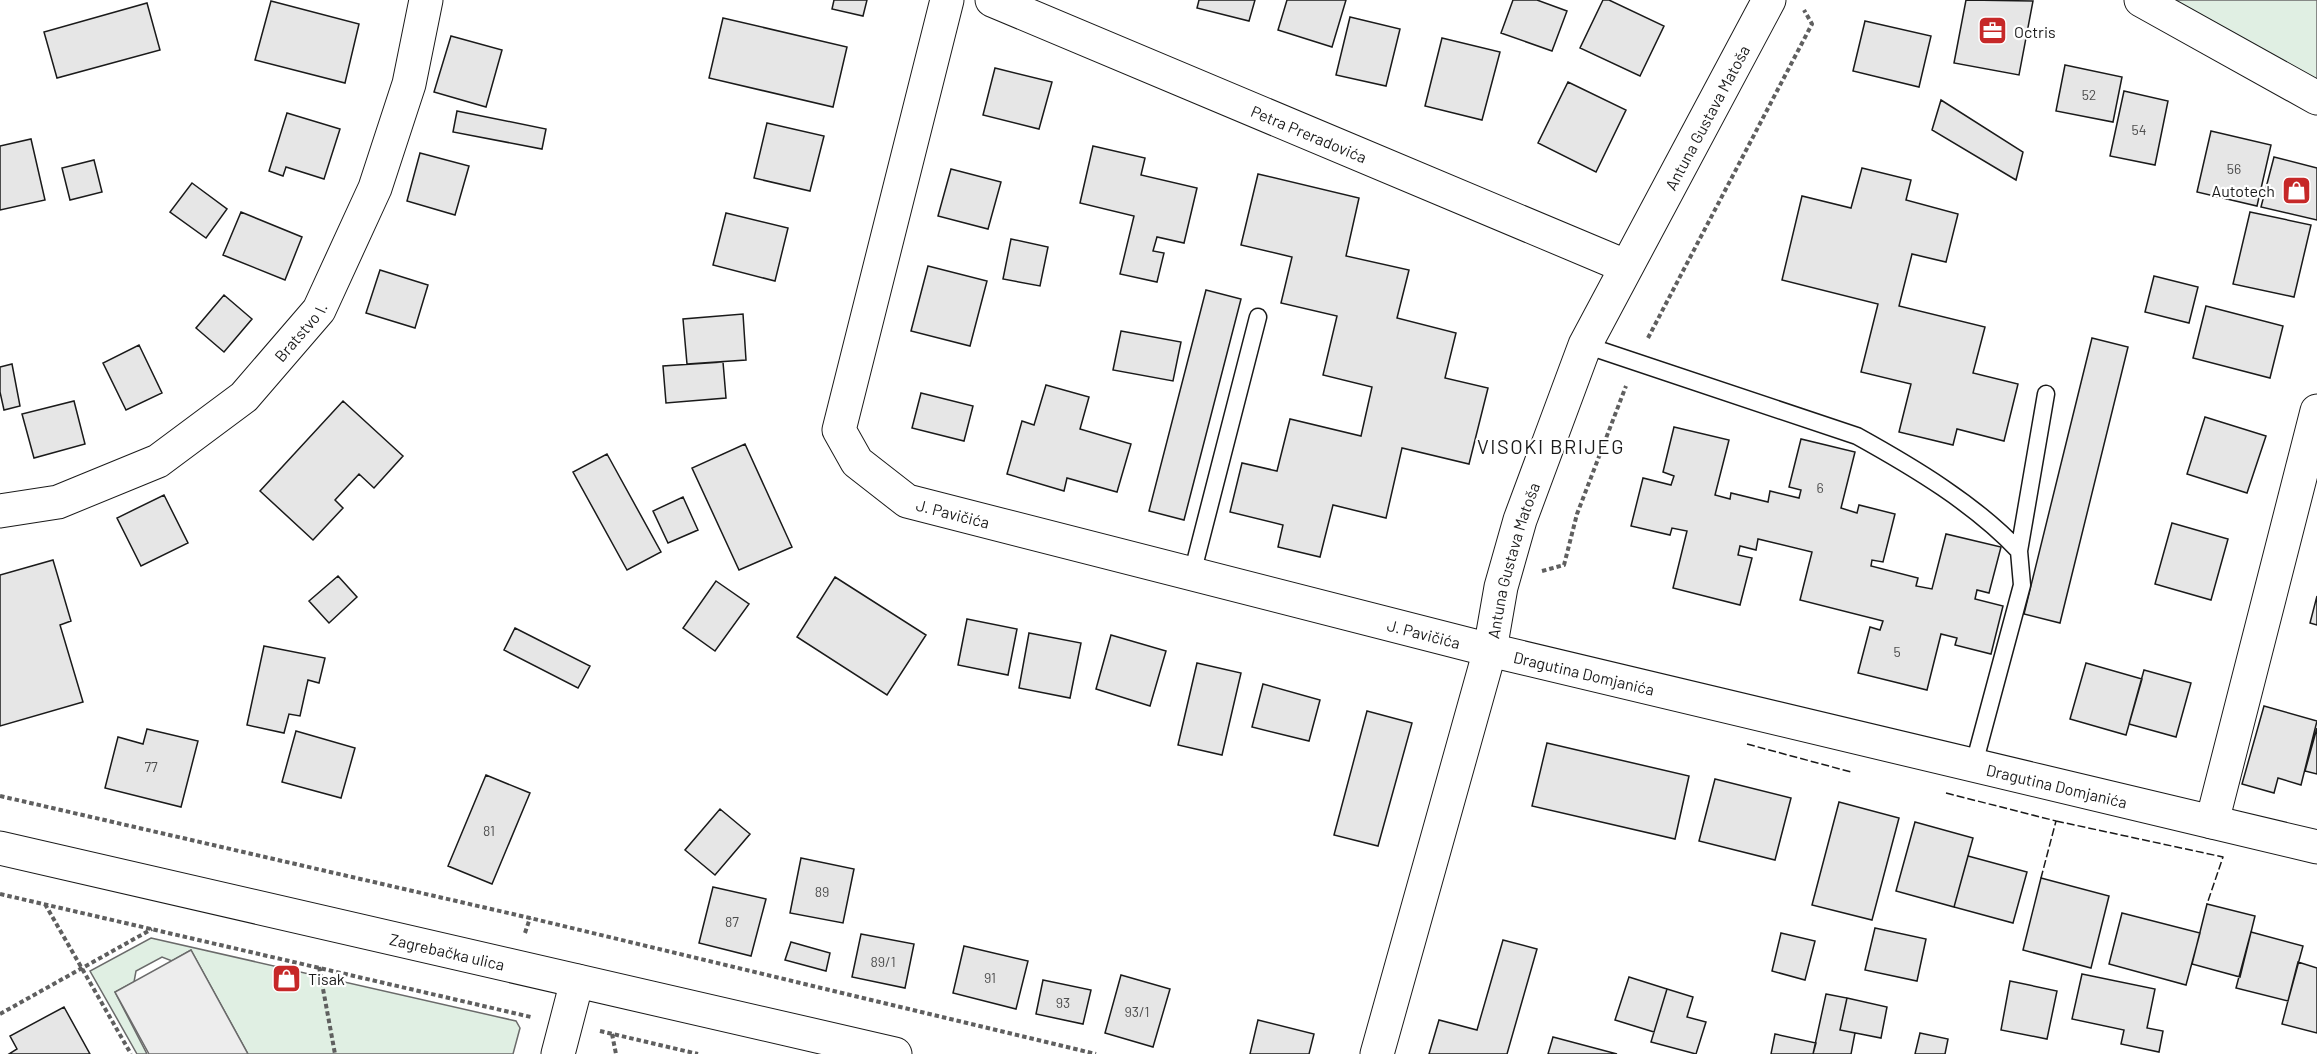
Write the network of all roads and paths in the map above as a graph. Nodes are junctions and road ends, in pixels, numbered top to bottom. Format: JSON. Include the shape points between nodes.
{"nodes":[{"id":1,"x":426,"y":0,"type":"edge"},
{"id":2,"x":947,"y":0,"type":"edge"},
{"id":3,"x":992,"y":0,"type":"edge"},
{"id":4,"x":1769,"y":0,"type":"edge"},
{"id":5,"x":2141,"y":0,"type":"edge"},
{"id":6,"x":2317,"y":99,"type":"edge"},
{"id":7,"x":1625,"y":267,"type":"junction"},
{"id":8,"x":1258,"y":317,"type":"dead end"},
{"id":9,"x":1584,"y":345,"type":"junction"},
{"id":10,"x":2046,"y":394,"type":"dead end"},
{"id":11,"x":2317,"y":411,"type":"edge"},
{"id":12,"x":0,"y":511,"type":"edge"},
{"id":13,"x":2019,"y":551,"type":"junction"},
{"id":14,"x":1191,"y":574,"type":"junction"},
{"id":15,"x":1490,"y":650,"type":"junction"},
{"id":16,"x":1974,"y":764,"type":"junction"},
{"id":17,"x":0,"y":796,"type":"edge"},
{"id":18,"x":2212,"y":822,"type":"junction"},
{"id":19,"x":2317,"y":846,"type":"edge"},
{"id":20,"x":0,"y":848,"type":"edge"},
{"id":21,"x":0,"y":894,"type":"edge"},
{"id":22,"x":45,"y":904,"type":"junction"},
{"id":23,"x":153,"y":929,"type":"junction"},
{"id":24,"x":83,"y":968,"type":"junction"},
{"id":25,"x":320,"y":968,"type":"junction"},
{"id":26,"x":577,"y":981,"type":"junction"},
{"id":27,"x":0,"y":1014,"type":"edge"},
{"id":28,"x":612,"y":1034,"type":"junction"},
{"id":29,"x":562,"y":1039,"type":"edge"},
{"id":30,"x":131,"y":1054,"type":"edge"},
{"id":31,"x":335,"y":1054,"type":"edge"},
{"id":32,"x":616,"y":1054,"type":"edge"},
{"id":33,"x":698,"y":1054,"type":"edge"},
{"id":34,"x":895,"y":1054,"type":"edge"},
{"id":35,"x":1096,"y":1054,"type":"edge"},
{"id":36,"x":1377,"y":1054,"type":"edge"}],
"edges":[{"from":1,"to":12,"type":"street","name":"Bratstvo I.","via":[[409,84],[375,188],[320,310],[244,397],[158,461],[58,501]]},
{"from":2,"to":14,"type":"street","name":"J. Pavičića","via":[[839,430],[857,462],[907,501]]},
{"from":3,"to":7,"type":"street","name":"Petra Preradovića"},
{"from":4,"to":7,"type":"street","name":"Antuna Gustava Matoša"},
{"from":5,"to":6,"type":"street"},
{"from":7,"to":9,"type":"street","name":"Antuna Gustava Matoša"},
{"from":8,"to":14,"type":"lane"},
{"from":9,"to":13,"type":"lane","via":[[1857,435],[1964,505]]},
{"from":9,"to":15,"type":"street","name":"Antuna Gustava Matoša","via":[[1520,520],[1501,587]]},
{"from":10,"to":13,"type":"lane"},
{"from":11,"to":18,"type":"street"},
{"from":13,"to":16,"type":"lane","via":[[2022,585]]},
{"from":14,"to":15,"type":"street","name":"J. Pavičića"},
{"from":15,"to":16,"type":"street","name":"Dragutina Domjanića"},
{"from":15,"to":36,"type":"street","name":"Antuna Gustava Matoša"},
{"from":16,"to":18,"type":"street","name":"Dragutina Domjanića"},
{"from":17,"to":35,"type":"path"},
{"from":18,"to":19,"type":"street","name":"Dragutina Domjanića"},
{"from":20,"to":26,"type":"street","name":"Zagrebačka ulica"},
{"from":21,"to":22,"type":"path"},
{"from":22,"to":23,"type":"path"},
{"from":22,"to":24,"type":"path"},
{"from":23,"to":24,"type":"path"},
{"from":23,"to":25,"type":"path"},
{"from":24,"to":27,"type":"path"},
{"from":24,"to":30,"type":"path"},
{"from":25,"to":29,"type":"path","via":[[503,1012]]},
{"from":25,"to":31,"type":"path"},
{"from":26,"to":29,"type":"street"},
{"from":26,"to":34,"type":"street","name":"Zagrebačka ulica"},
{"from":28,"to":29,"type":"path"},
{"from":28,"to":32,"type":"path"},
{"from":28,"to":33,"type":"path"}]}
